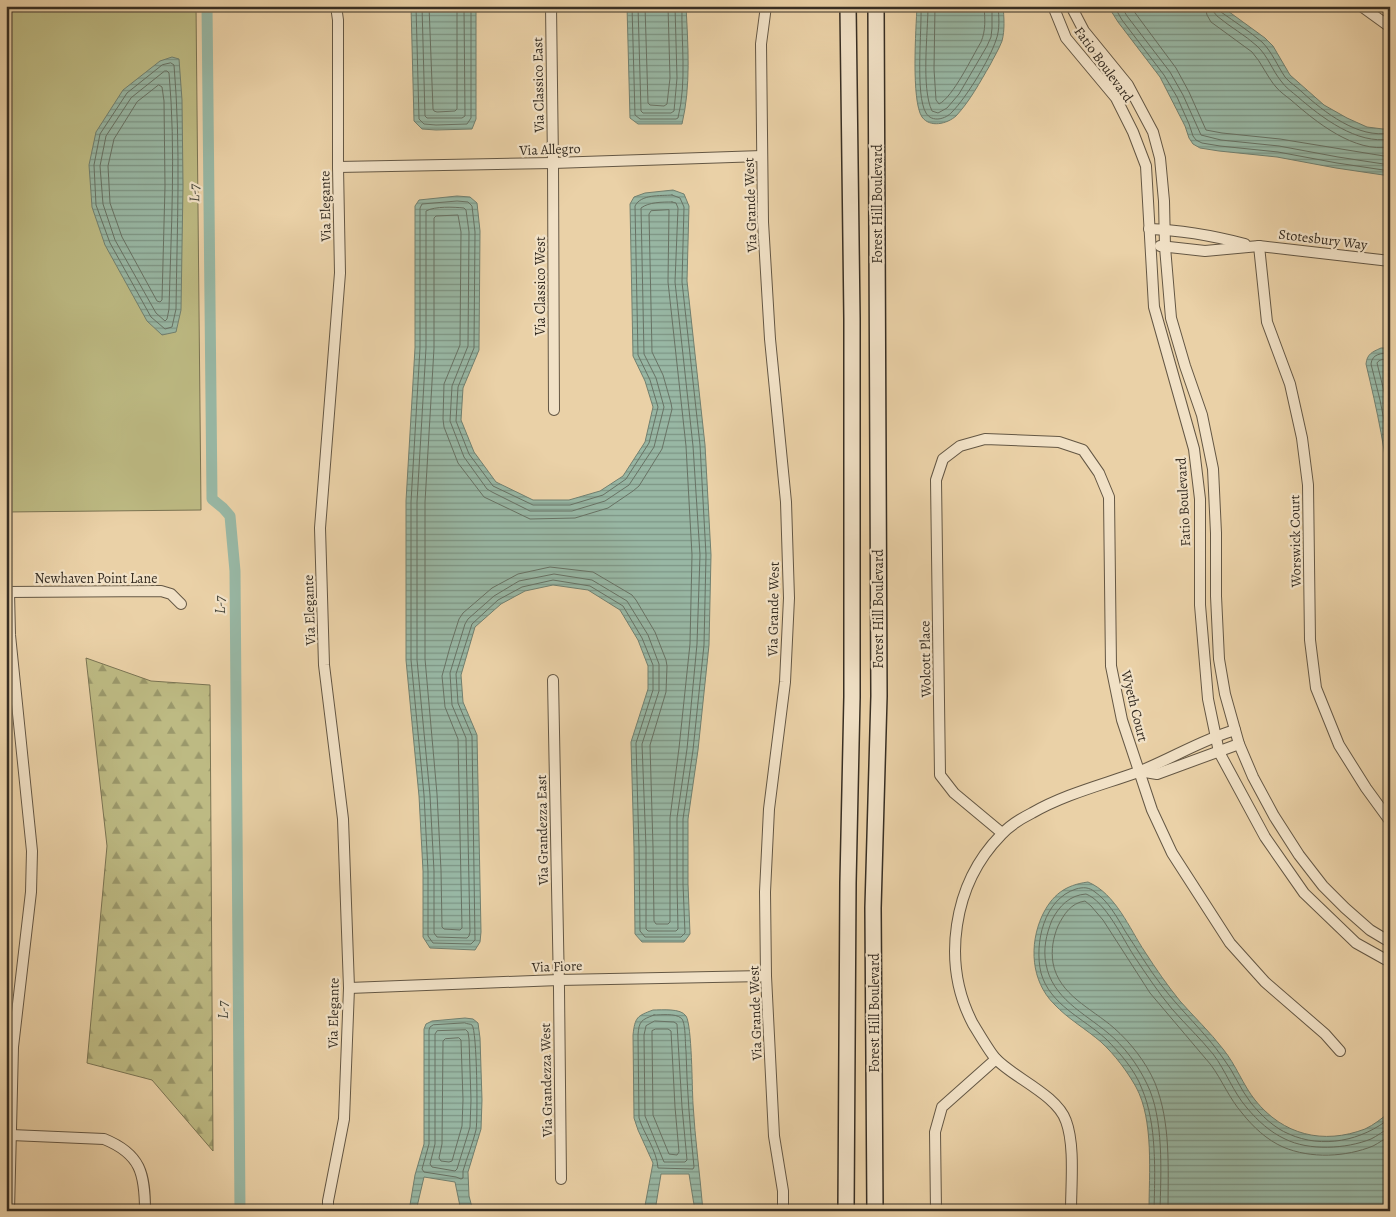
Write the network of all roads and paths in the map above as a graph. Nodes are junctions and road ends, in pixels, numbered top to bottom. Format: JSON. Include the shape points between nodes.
{"nodes":[{"id":1,"x":336,"y":6,"type":"edge"},
{"id":2,"x":551,"y":6,"type":"edge"},
{"id":3,"x":766,"y":6,"type":"edge"},
{"id":4,"x":848,"y":6,"type":"edge"},
{"id":5,"x":876,"y":6,"type":"edge"},
{"id":6,"x":1053,"y":6,"type":"edge"},
{"id":7,"x":1071,"y":6,"type":"edge"},
{"id":8,"x":1361,"y":6,"type":"edge"},
{"id":9,"x":1390,"y":27,"type":"edge"},
{"id":10,"x":762,"y":156,"type":"junction"},
{"id":11,"x":553,"y":163,"type":"junction"},
{"id":12,"x":338,"y":168,"type":"junction"},
{"id":13,"x":1149,"y":229,"type":"junction"},
{"id":14,"x":1165,"y":230,"type":"junction"},
{"id":15,"x":1150,"y":246,"type":"junction"},
{"id":16,"x":1165,"y":246,"type":"junction"},
{"id":17,"x":1256,"y":246,"type":"junction"},
{"id":18,"x":1390,"y":261,"type":"edge"},
{"id":19,"x":554,"y":410,"type":"dead end"},
{"id":20,"x":943,"y":459,"type":"joint"},
{"id":21,"x":8,"y":592,"type":"edge"},
{"id":22,"x":180,"y":604,"type":"dead end"},
{"id":23,"x":553,"y":680,"type":"dead end"},
{"id":24,"x":1235,"y":730,"type":"junction"},
{"id":25,"x":1216,"y":736,"type":"junction"},
{"id":26,"x":1239,"y":744,"type":"junction"},
{"id":27,"x":1220,"y":752,"type":"junction"},
{"id":28,"x":1139,"y":771,"type":"junction"},
{"id":29,"x":1390,"y":822,"type":"edge"},
{"id":30,"x":1002,"y":833,"type":"junction"},
{"id":31,"x":1390,"y":942,"type":"edge"},
{"id":32,"x":1390,"y":962,"type":"edge"},
{"id":33,"x":766,"y":976,"type":"junction"},
{"id":34,"x":559,"y":980,"type":"junction"},
{"id":35,"x":349,"y":988,"type":"junction"},
{"id":36,"x":1340,"y":1052,"type":"dead end"},
{"id":37,"x":996,"y":1059,"type":"junction"},
{"id":38,"x":11,"y":1135,"type":"junction"},
{"id":39,"x":561,"y":1179,"type":"dead end"},
{"id":40,"x":9,"y":1211,"type":"edge"},
{"id":41,"x":145,"y":1211,"type":"edge"},
{"id":42,"x":328,"y":1211,"type":"edge"},
{"id":43,"x":783,"y":1211,"type":"edge"},
{"id":44,"x":846,"y":1211,"type":"edge"},
{"id":45,"x":875,"y":1211,"type":"edge"},
{"id":46,"x":936,"y":1211,"type":"edge"},
{"id":47,"x":1071,"y":1211,"type":"edge"}],
"edges":[{"from":1,"to":12,"type":"street","name":"Via Elegante"},
{"from":2,"to":11,"type":"street","name":"Via Classico East"},
{"from":3,"to":10,"type":"street","name":"Via Grande West","via":[[761,44]]},
{"from":4,"to":44,"type":"main road","name":"Forest Hill Boulevard","via":[[852,697]]},
{"from":5,"to":45,"type":"main road","name":"Forest Hill Boulevard","via":[[879,696],[873,908]]},
{"from":6,"to":13,"type":"street","name":"Fatio Boulevard","via":[[1066,38],[1116,98],[1133,132],[1146,166]]},
{"from":7,"to":14,"type":"street","name":"Fatio Boulevard","via":[[1084,31],[1128,85],[1153,132],[1160,158]]},
{"from":8,"to":9,"type":"street"},
{"from":10,"to":11,"type":"street","name":"Via Allegro"},
{"from":10,"to":33,"type":"street","name":"Via Grande West","via":[[770,339],[786,502],[789,598],[785,682],[769,809],[765,892]]},
{"from":11,"to":12,"type":"street","name":"Via Allegro"},
{"from":11,"to":19,"type":"street","name":"Via Classico West"},
{"from":12,"to":35,"type":"street","name":"Via Elegante","via":[[340,273],[320,528],[324,665],[344,819]]},
{"from":13,"to":14,"type":"street","name":"Stotesbury Way"},
{"from":13,"to":15,"type":"street","name":"Fatio Boulevard"},
{"from":14,"to":16,"type":"street","name":"Fatio Boulevard"},
{"from":14,"to":17,"type":"street","name":"Stotesbury Way","via":[[1217,236]]},
{"from":15,"to":16,"type":"street","name":"Stotesbury Way"},
{"from":15,"to":25,"type":"street","name":"Fatio Boulevard","via":[[1154,307],[1194,449],[1200,499],[1200,605],[1208,699]]},
{"from":16,"to":17,"type":"street","name":"Stotesbury Way","via":[[1205,251]]},
{"from":16,"to":24,"type":"street","name":"Fatio Boulevard","via":[[1171,318],[1202,415],[1213,469],[1219,659]]},
{"from":17,"to":18,"type":"street","name":"Stotesbury Way"},
{"from":17,"to":29,"type":"street","name":"Worswick Court","via":[[1267,322],[1290,384],[1302,438],[1308,485],[1310,640],[1316,688],[1339,744]]},
{"from":20,"to":28,"type":"street","name":"Wyeth Court","via":[[960,446],[985,440],[1059,442],[1083,450],[1099,473],[1109,497],[1111,666],[1122,720]]},
{"from":20,"to":30,"type":"street","name":"Wolcott Place","via":[[936,480],[940,775],[954,793]]},
{"from":21,"to":22,"type":"street","name":"Newhaven Point Lane","via":[[161,591],[171,594]]},
{"from":21,"to":38,"type":"street","via":[[32,851],[31,892],[13,1047]]},
{"from":23,"to":34,"type":"street","name":"Via Grandezza East"},
{"from":24,"to":25,"type":"street"},
{"from":24,"to":26,"type":"street","name":"Fatio Boulevard"},
{"from":25,"to":27,"type":"street","name":"Fatio Boulevard"},
{"from":25,"to":28,"type":"street"},
{"from":26,"to":27,"type":"street"},
{"from":26,"to":31,"type":"street","name":"Fatio Boulevard","via":[[1253,777],[1299,856],[1345,908]]},
{"from":27,"to":28,"type":"street","via":[[1156,774]]},
{"from":27,"to":32,"type":"street","name":"Fatio Boulevard","via":[[1265,837],[1304,893],[1356,943]]},
{"from":28,"to":30,"type":"street","via":[[1062,798],[1031,813]]},
{"from":28,"to":36,"type":"street","name":"Wyeth Court","via":[[1152,810],[1172,853],[1230,943],[1265,982],[1325,1034]]},
{"from":30,"to":37,"type":"street","via":[[981,858],[965,893],[956,926],[955,960],[960,993],[973,1024]]},
{"from":33,"to":34,"type":"street","name":"Via Fiore"},
{"from":33,"to":43,"type":"street","name":"Via Grande West","via":[[774,1136]]},
{"from":34,"to":35,"type":"street","name":"Via Fiore"},
{"from":34,"to":39,"type":"street","name":"Via Grandezza West"},
{"from":35,"to":42,"type":"street","name":"Via Elegante","via":[[344,1119]]},
{"from":37,"to":46,"type":"street","via":[[942,1107],[935,1132]]},
{"from":37,"to":47,"type":"street","via":[[1054,1103],[1066,1118],[1071,1138]]},
{"from":38,"to":40,"type":"street"},
{"from":38,"to":41,"type":"street","via":[[104,1139],[116,1143],[134,1158],[140,1168],[144,1180]]}]}
